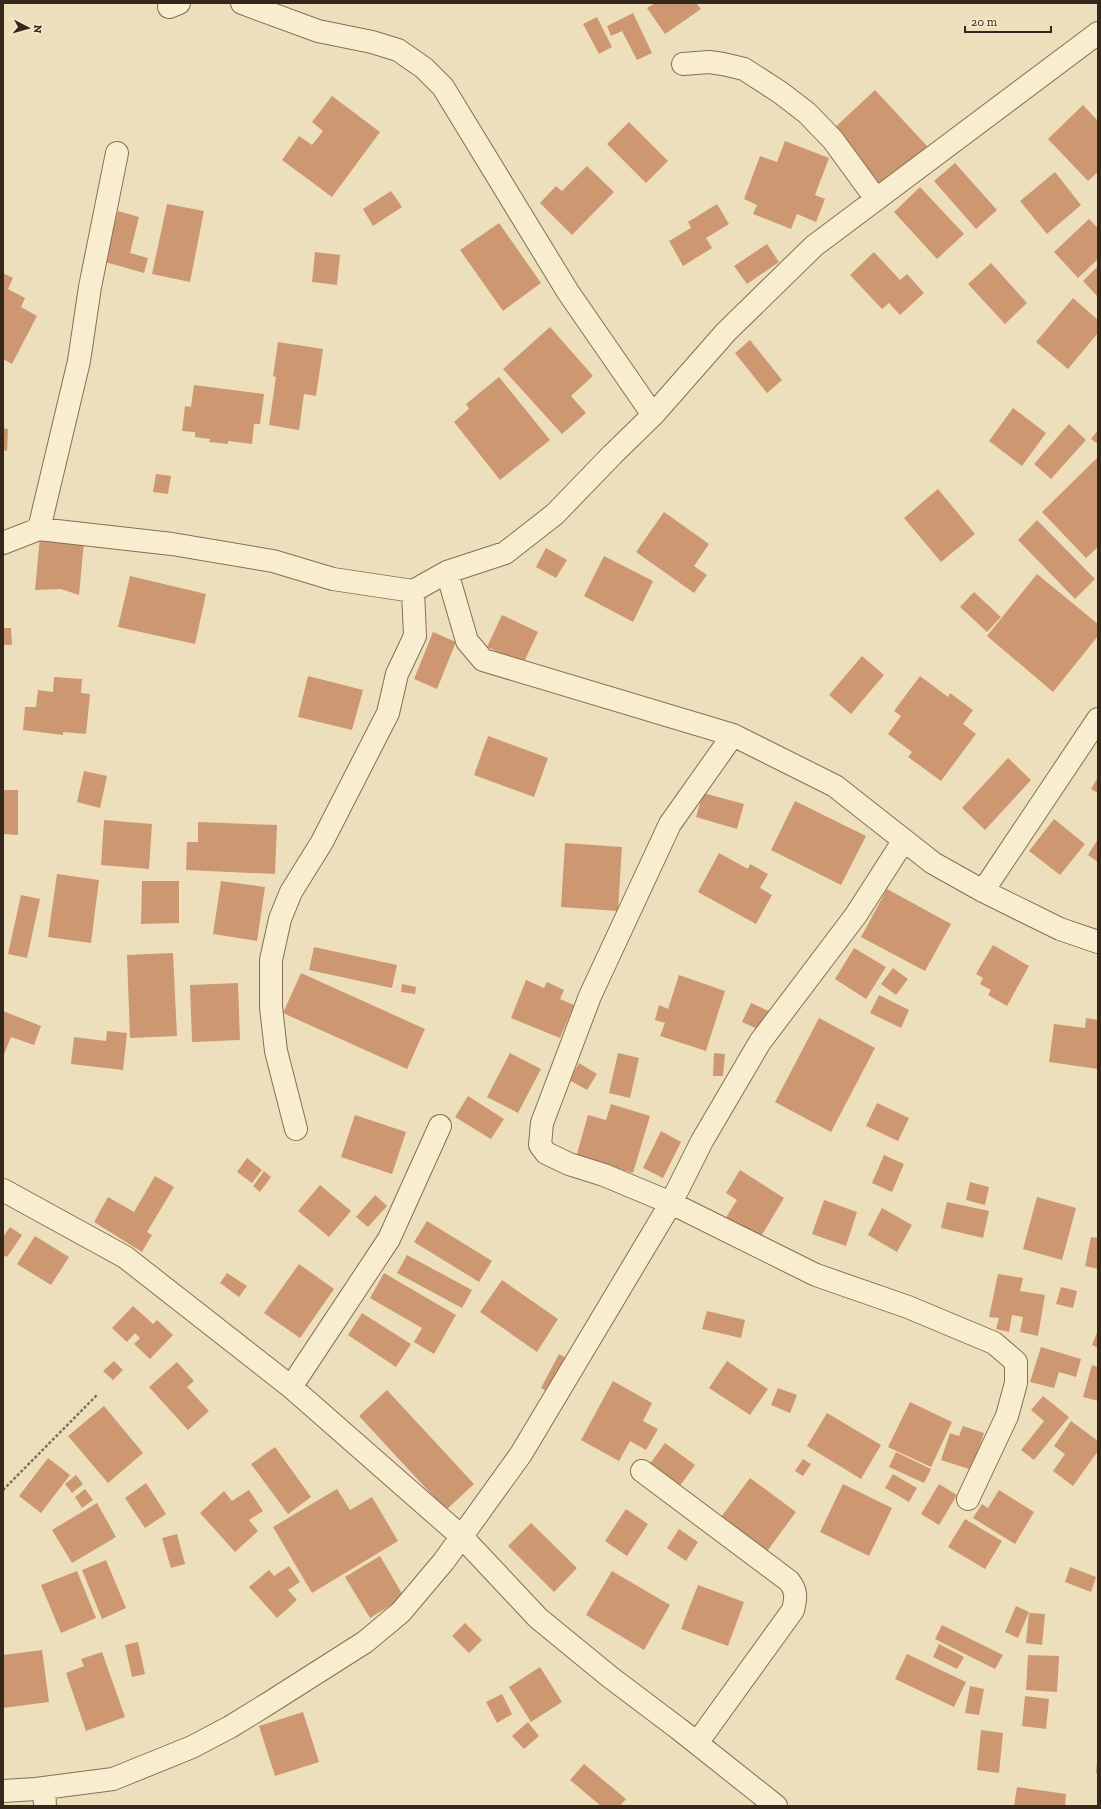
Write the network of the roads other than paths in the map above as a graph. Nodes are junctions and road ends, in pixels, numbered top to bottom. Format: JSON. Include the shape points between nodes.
{"nodes":[{"id":1,"x":242,"y":3,"type":"edge"},
{"id":2,"x":1098,"y":33,"type":"edge"},
{"id":3,"x":683,"y":64,"type":"dead end"},
{"id":4,"x":117,"y":153,"type":"dead end"},
{"id":5,"x":876,"y":199,"type":"junction"},
{"id":6,"x":653,"y":415,"type":"junction"},
{"id":7,"x":39,"y":529,"type":"junction"},
{"id":8,"x":3,"y":543,"type":"edge"},
{"id":9,"x":447,"y":572,"type":"junction"},
{"id":10,"x":413,"y":591,"type":"junction"},
{"id":11,"x":1098,"y":719,"type":"edge"},
{"id":12,"x":733,"y":735,"type":"junction"},
{"id":13,"x":904,"y":840,"type":"junction"},
{"id":14,"x":983,"y":891,"type":"junction"},
{"id":15,"x":1098,"y":942,"type":"edge"},
{"id":16,"x":440,"y":1126,"type":"dead end"},
{"id":17,"x":296,"y":1128,"type":"dead end"},
{"id":18,"x":3,"y":1190,"type":"edge"},
{"id":19,"x":671,"y":1203,"type":"junction"},
{"id":20,"x":291,"y":1387,"type":"junction"},
{"id":21,"x":642,"y":1471,"type":"dead end"},
{"id":22,"x":968,"y":1499,"type":"dead end"},
{"id":23,"x":462,"y":1537,"type":"junction"},
{"id":24,"x":697,"y":1743,"type":"junction"},
{"id":25,"x":3,"y":1791,"type":"edge"},
{"id":26,"x":44,"y":1797,"type":"edge"},
{"id":27,"x":776,"y":1806,"type":"edge"}],
"edges":[{"from":1,"to":6,"type":"street","via":[[318,31],[398,50],[424,68],[443,87],[568,292]]},
{"from":2,"to":5,"type":"street"},
{"from":3,"to":5,"type":"street","via":[[709,62],[744,69],[781,93],[807,113],[833,140]]},
{"from":4,"to":7,"type":"street","via":[[90,287],[80,361]]},
{"from":5,"to":6,"type":"street","via":[[814,246],[726,332]]},
{"from":6,"to":9,"type":"street","via":[[555,514],[505,553]]},
{"from":7,"to":8,"type":"street"},
{"from":7,"to":10,"type":"street","via":[[172,544],[273,561],[333,579]]},
{"from":9,"to":10,"type":"street"},
{"from":9,"to":12,"type":"street","via":[[467,641],[483,660]]},
{"from":10,"to":17,"type":"street","via":[[415,636],[397,674],[388,713],[322,842],[291,892],[280,919],[271,960],[271,1007],[276,1051]]},
{"from":11,"to":14,"type":"street"},
{"from":12,"to":13,"type":"street","via":[[835,786]]},
{"from":12,"to":19,"type":"street","via":[[670,824],[590,996],[542,1123],[540,1145],[546,1153]]},
{"from":13,"to":14,"type":"street","via":[[933,863]]},
{"from":13,"to":19,"type":"street","via":[[856,915],[760,1042],[702,1141]]},
{"from":14,"to":15,"type":"street","via":[[1060,929]]},
{"from":16,"to":20,"type":"street","via":[[389,1239]]},
{"from":18,"to":20,"type":"street","via":[[125,1257]]},
{"from":19,"to":22,"type":"street","via":[[816,1275],[908,1307],[994,1343],[1016,1362],[1016,1383],[1007,1416]]},
{"from":19,"to":23,"type":"street","via":[[521,1454]]},
{"from":20,"to":23,"type":"street"},
{"from":21,"to":24,"type":"street","via":[[795,1588],[793,1610]]},
{"from":23,"to":24,"type":"street","via":[[538,1618],[610,1678]]},
{"from":23,"to":26,"type":"street","via":[[401,1612],[365,1642],[230,1727],[192,1747],[113,1778]]},
{"from":24,"to":27,"type":"street"},
{"from":25,"to":26,"type":"street"}]}
